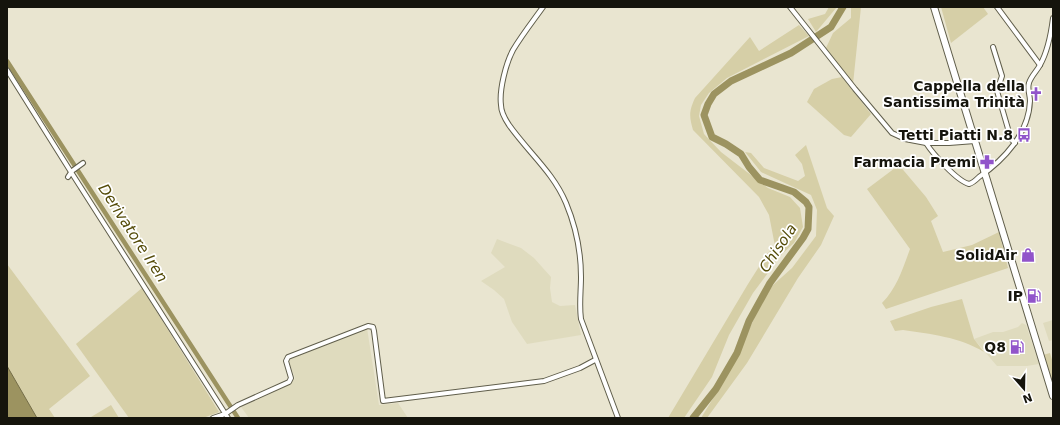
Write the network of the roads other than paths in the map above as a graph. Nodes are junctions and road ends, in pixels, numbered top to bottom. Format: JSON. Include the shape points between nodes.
{"nodes":[{"id":1,"x":543,"y":7,"type":"edge"},
{"id":2,"x":790,"y":7,"type":"edge"},
{"id":3,"x":934,"y":7,"type":"edge"},
{"id":4,"x":997,"y":7,"type":"edge"},
{"id":5,"x":1053,"y":18,"type":"edge"},
{"id":6,"x":993,"y":47,"type":"dead end"},
{"id":7,"x":1040,"y":65,"type":"junction"},
{"id":8,"x":7,"y":70,"type":"edge"},
{"id":9,"x":975,"y":141,"type":"junction"},
{"id":10,"x":926,"y":143,"type":"junction"},
{"id":11,"x":1015,"y":143,"type":"junction"},
{"id":12,"x":83,"y":163,"type":"dead end"},
{"id":13,"x":70,"y":173,"type":"junction"},
{"id":14,"x":985,"y":173,"type":"junction"},
{"id":15,"x":595,"y":360,"type":"junction"},
{"id":16,"x":1053,"y":396,"type":"edge"},
{"id":17,"x":225,"y":414,"type":"junction"},
{"id":18,"x":213,"y":418,"type":"edge"},
{"id":19,"x":228,"y":418,"type":"edge"},
{"id":20,"x":618,"y":418,"type":"edge"}],
"edges":[{"from":1,"to":15,"type":"street","via":[[513,50],[502,84],[501,106],[509,125],[560,190],[572,218],[580,249],[580,319]]},
{"from":2,"to":10,"type":"street","via":[[892,132],[905,139]]},
{"from":3,"to":9,"type":"main road"},
{"from":4,"to":7,"type":"street"},
{"from":5,"to":7,"type":"street","via":[[1050,40]]},
{"from":6,"to":11,"type":"street","via":[[1002,76],[997,91],[1011,138]]},
{"from":7,"to":11,"type":"street","via":[[1029,82],[1030,101],[1026,122]]},
{"from":8,"to":13,"type":"street"},
{"from":9,"to":10,"type":"street"},
{"from":9,"to":14,"type":"main road"},
{"from":10,"to":14,"type":"street","via":[[965,183],[972,183]]},
{"from":11,"to":14,"type":"street","via":[[1003,158]]},
{"from":12,"to":13,"type":"street"},
{"from":13,"to":17,"type":"street"},
{"from":14,"to":16,"type":"main road"},
{"from":15,"to":17,"type":"street","via":[[544,381],[383,401],[374,331],[373,327],[368,326],[288,357],[286,361],[291,378],[289,382],[238,405]]},
{"from":15,"to":20,"type":"street"},
{"from":17,"to":18,"type":"street"},
{"from":17,"to":19,"type":"street"}]}
